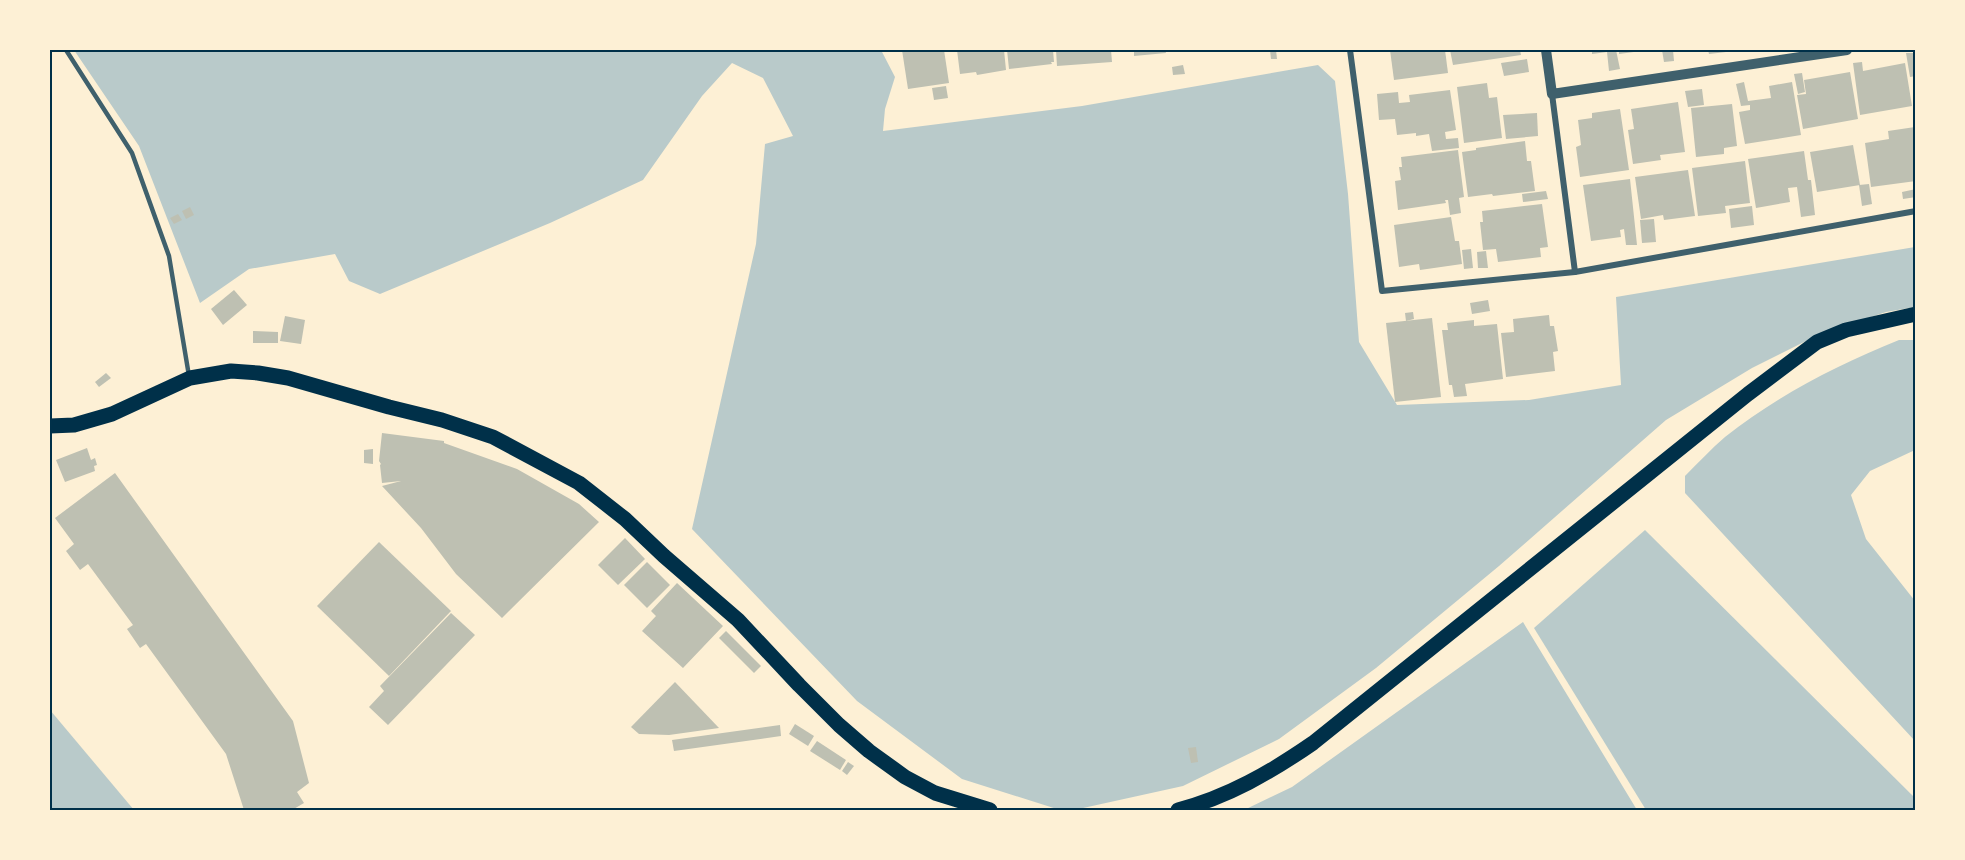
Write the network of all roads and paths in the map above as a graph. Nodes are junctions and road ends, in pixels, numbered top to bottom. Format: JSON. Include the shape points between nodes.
{"nodes":[{"id":1,"x":66,"y":50,"type":"edge"},
{"id":2,"x":1350,"y":50,"type":"edge"},
{"id":3,"x":1546,"y":50,"type":"edge"},
{"id":4,"x":1846,"y":50,"type":"edge"},
{"id":5,"x":1552,"y":94,"type":"junction"},
{"id":6,"x":1916,"y":211,"type":"edge"},
{"id":7,"x":1575,"y":272,"type":"junction"},
{"id":8,"x":1916,"y":314,"type":"edge"},
{"id":9,"x":190,"y":378,"type":"junction"},
{"id":10,"x":50,"y":426,"type":"edge"},
{"id":11,"x":990,"y":810,"type":"edge"},
{"id":12,"x":1178,"y":810,"type":"edge"}],
"edges":[{"from":1,"to":9,"type":"lane","via":[[132,153],[169,256]]},
{"from":2,"to":7,"type":"street","via":[[1382,291]]},
{"from":3,"to":5,"type":"street"},
{"from":4,"to":5,"type":"street"},
{"from":5,"to":7,"type":"street"},
{"from":6,"to":7,"type":"street"},
{"from":8,"to":12,"type":"main road","via":[[1846,330],[1817,342],[1313,743],[1271,771],[1203,804]]},
{"from":9,"to":10,"type":"main road","via":[[112,414],[74,425]]},
{"from":9,"to":11,"type":"main road","via":[[231,371],[288,378],[493,437],[543,463],[579,483],[625,519],[738,620],[869,751],[935,793]]}]}
